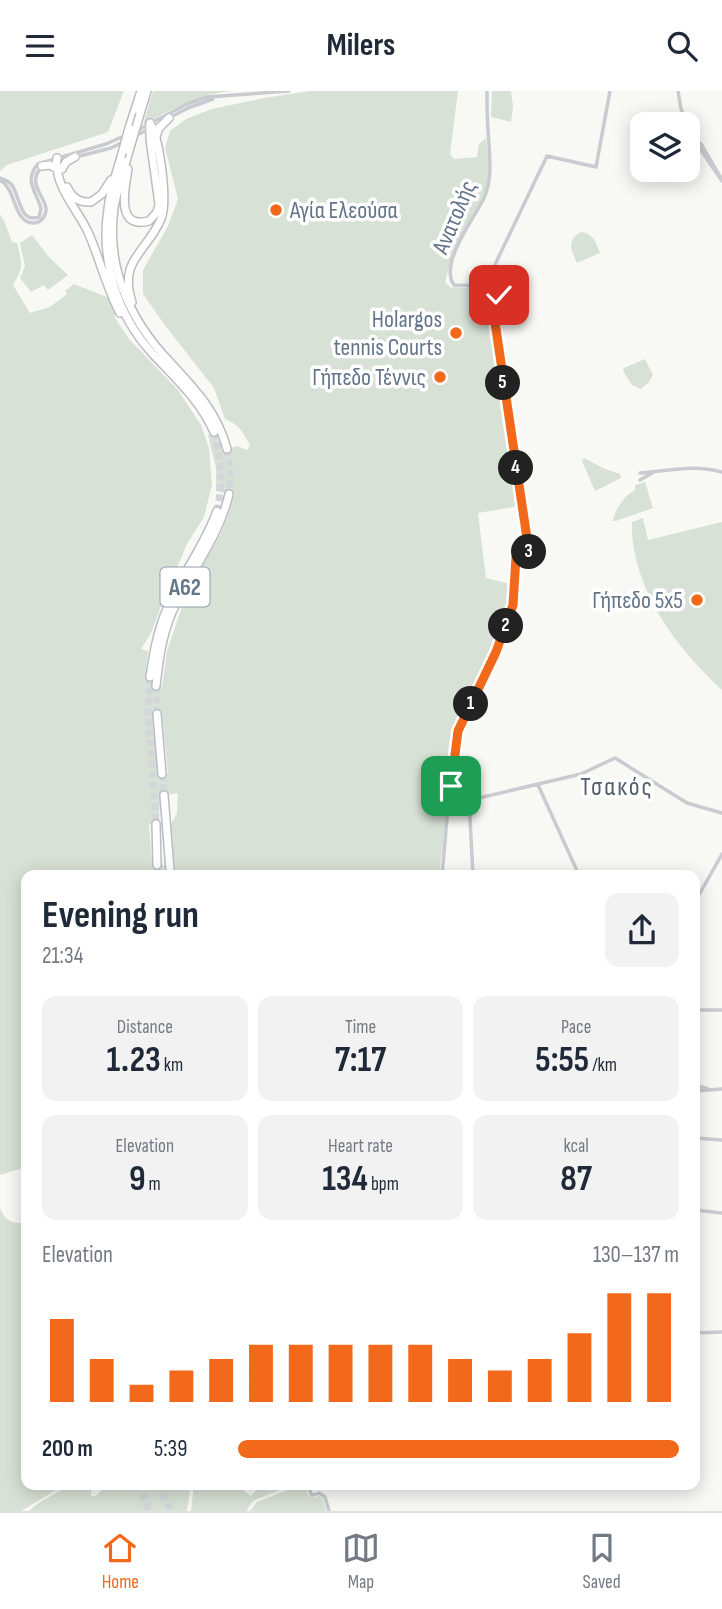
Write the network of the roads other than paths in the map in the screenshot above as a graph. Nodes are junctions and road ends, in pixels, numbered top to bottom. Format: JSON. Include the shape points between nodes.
{"nodes":[{"id":1,"x":141,"y":91,"type":"edge"},
{"id":2,"x":147,"y":91,"type":"edge"},
{"id":3,"x":289,"y":91,"type":"edge"},
{"id":4,"x":487,"y":91,"type":"edge"},
{"id":5,"x":610,"y":91,"type":"edge"},
{"id":6,"x":678,"y":91,"type":"edge"},
{"id":7,"x":226,"y":96,"type":"junction"},
{"id":8,"x":682,"y":112,"type":"edge"},
{"id":9,"x":169,"y":118,"type":"junction"},
{"id":10,"x":151,"y":126,"type":"junction"},
{"id":11,"x":139,"y":134,"type":"junction"},
{"id":12,"x":153,"y":138,"type":"junction"},
{"id":13,"x":700,"y":149,"type":"edge"},
{"id":14,"x":129,"y":151,"type":"junction"},
{"id":15,"x":75,"y":157,"type":"joint"},
{"id":16,"x":121,"y":157,"type":"junction"},
{"id":17,"x":58,"y":164,"type":"junction"},
{"id":18,"x":42,"y":166,"type":"joint"},
{"id":19,"x":0,"y":179,"type":"edge"},
{"id":20,"x":722,"y":180,"type":"edge"},
{"id":21,"x":492,"y":302,"type":"junction"},
{"id":22,"x":144,"y":332,"type":"junction"},
{"id":23,"x":149,"y":349,"type":"junction"},
{"id":24,"x":214,"y":432,"type":"tunnel mouth"},
{"id":25,"x":227,"y":449,"type":"tunnel mouth"},
{"id":26,"x":653,"y":472,"type":"junction"},
{"id":27,"x":640,"y":473,"type":"dead end"},
{"id":28,"x":722,"y":474,"type":"edge"},
{"id":29,"x":640,"y":480,"type":"dead end"},
{"id":30,"x":229,"y":494,"type":"tunnel mouth"},
{"id":31,"x":217,"y":511,"type":"tunnel mouth"},
{"id":32,"x":150,"y":677,"type":"tunnel mouth"},
{"id":33,"x":156,"y":686,"type":"tunnel mouth"},
{"id":34,"x":157,"y":713,"type":"tunnel mouth"},
{"id":35,"x":162,"y":774,"type":"tunnel mouth"},
{"id":36,"x":538,"y":785,"type":"junction"},
{"id":37,"x":451,"y":786,"type":"junction"},
{"id":38,"x":164,"y":795,"type":"tunnel mouth"},
{"id":39,"x":469,"y":800,"type":"junction"},
{"id":40,"x":460,"y":802,"type":"junction"},
{"id":41,"x":449,"y":805,"type":"junction"},
{"id":42,"x":470,"y":810,"type":"junction"},
{"id":43,"x":722,"y":813,"type":"edge"},
{"id":44,"x":156,"y":824,"type":"tunnel mouth"},
{"id":45,"x":722,"y":855,"type":"edge"},
{"id":46,"x":158,"y":865,"type":"tunnel mouth"},
{"id":47,"x":170,"y":870,"type":"dead end"},
{"id":48,"x":442,"y":870,"type":"edge"},
{"id":49,"x":472,"y":870,"type":"edge"},
{"id":50,"x":577,"y":870,"type":"edge"},
{"id":51,"x":700,"y":893,"type":"edge"},
{"id":52,"x":700,"y":1010,"type":"edge"},
{"id":53,"x":722,"y":1010,"type":"edge"},
{"id":54,"x":700,"y":1087,"type":"edge"},
{"id":55,"x":722,"y":1089,"type":"edge"},
{"id":56,"x":710,"y":1090,"type":"junction"},
{"id":57,"x":700,"y":1091,"type":"edge"},
{"id":58,"x":700,"y":1138,"type":"edge"},
{"id":59,"x":722,"y":1140,"type":"edge"},
{"id":60,"x":700,"y":1211,"type":"edge"},
{"id":61,"x":722,"y":1213,"type":"edge"},
{"id":62,"x":722,"y":1332,"type":"edge"},
{"id":63,"x":700,"y":1333,"type":"edge"},
{"id":64,"x":310,"y":1490,"type":"edge"},
{"id":65,"x":329,"y":1511,"type":"edge"}],
"edges":[{"from":1,"to":16,"type":"highway","bridge":true},
{"from":2,"to":14,"type":"highway","bridge":true},
{"from":3,"to":7,"type":"street"},
{"from":4,"to":21,"type":"street","name":"Ανατολής","via":[[490,179],[454,254],[450,276],[454,285],[483,286]]},
{"from":5,"to":21,"type":"street","via":[[596,167],[547,156],[492,271],[498,293]]},
{"from":6,"to":8,"type":"street"},
{"from":7,"to":9,"type":"street"},
{"from":7,"to":10,"type":"street","via":[[187,104]]},
{"from":9,"to":10,"type":"street"},
{"from":9,"to":12,"type":"highway"},
{"from":10,"to":11,"type":"street"},
{"from":10,"to":12,"type":"highway"},
{"from":10,"to":17,"type":"street"},
{"from":11,"to":12,"type":"highway"},
{"from":11,"to":15,"type":"street","via":[[111,148]]},
{"from":12,"to":14,"type":"highway","via":[[159,204],[146,222],[132,220],[125,210]]},
{"from":12,"to":22,"type":"highway","via":[[164,207],[157,227],[132,263],[128,281]]},
{"from":13,"to":20,"type":"street"},
{"from":14,"to":22,"type":"highway","via":[[114,209],[114,248],[126,299]]},
{"from":15,"to":17,"type":"highway"},
{"from":16,"to":17,"type":"highway","via":[[106,190],[90,202],[73,197]]},
{"from":16,"to":23,"type":"highway","via":[[108,208],[107,253],[123,310]]},
{"from":17,"to":18,"type":"highway"},
{"from":17,"to":19,"type":"street","via":[[41,163],[32,174],[41,209],[34,219],[24,213],[11,184]]},
{"from":17,"to":23,"type":"highway","via":[[66,197],[92,241],[109,292],[127,325]]},
{"from":18,"to":19,"type":"street","via":[[35,179],[46,213],[36,222],[21,216]]},
{"from":21,"to":37,"type":"street","via":[[529,552],[516,557],[513,605],[458,731]]},
{"from":22,"to":25,"type":"highway","via":[[209,407]]},
{"from":23,"to":24,"type":"highway","via":[[197,401]]},
{"from":26,"to":27,"type":"street"},
{"from":26,"to":28,"type":"street","via":[[686,467]]},
{"from":26,"to":29,"type":"street"},
{"from":30,"to":33,"type":"highway","number":"Α62","via":[[217,531],[169,619]]},
{"from":31,"to":32,"type":"highway","number":"Α62","via":[[167,608]]},
{"from":34,"to":35,"type":"highway"},
{"from":36,"to":39,"type":"street"},
{"from":36,"to":43,"type":"street","via":[[581,774],[615,758],[690,804]]},
{"from":36,"to":50,"type":"street"},
{"from":37,"to":39,"type":"street"},
{"from":37,"to":41,"type":"street"},
{"from":38,"to":47,"type":"highway"},
{"from":39,"to":40,"type":"street"},
{"from":39,"to":42,"type":"street"},
{"from":40,"to":41,"type":"street"},
{"from":40,"to":42,"type":"street"},
{"from":41,"to":48,"type":"street"},
{"from":42,"to":49,"type":"street"},
{"from":44,"to":46,"type":"highway"},
{"from":45,"to":51,"type":"street"},
{"from":52,"to":53,"type":"street"},
{"from":54,"to":56,"type":"street"},
{"from":55,"to":56,"type":"street"},
{"from":56,"to":57,"type":"street"},
{"from":58,"to":59,"type":"street"},
{"from":60,"to":61,"type":"street"},
{"from":62,"to":63,"type":"street"},
{"from":64,"to":65,"type":"street","via":[[325,1497]]}]}
